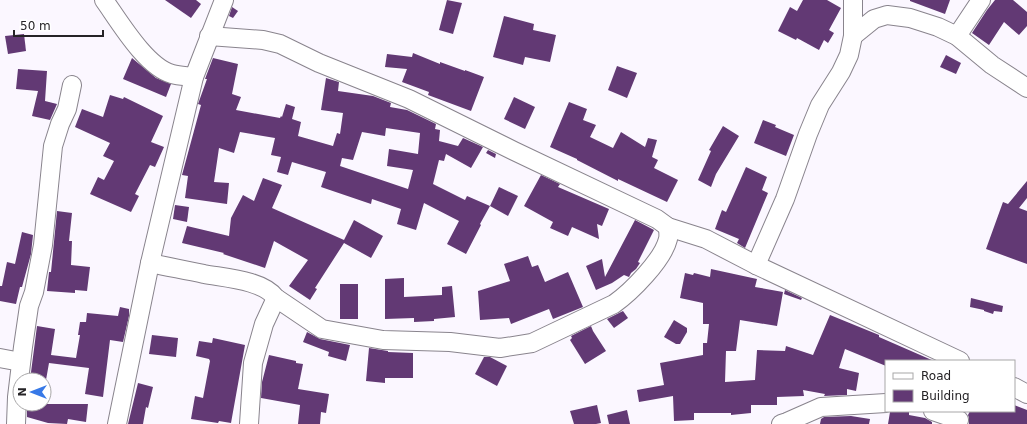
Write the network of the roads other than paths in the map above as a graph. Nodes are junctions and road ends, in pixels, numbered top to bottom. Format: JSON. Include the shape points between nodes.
{"nodes":[{"id":1,"x":104,"y":0,"type":"edge"},
{"id":2,"x":224,"y":0,"type":"edge"},
{"id":3,"x":853,"y":0,"type":"edge"},
{"id":4,"x":981,"y":0,"type":"edge"},
{"id":5,"x":209,"y":36,"type":"junction"},
{"id":6,"x":853,"y":36,"type":"junction"},
{"id":7,"x":957,"y":36,"type":"junction"},
{"id":8,"x":194,"y":77,"type":"junction"},
{"id":9,"x":72,"y":85,"type":"dead end"},
{"id":10,"x":1027,"y":88,"type":"edge"},
{"id":11,"x":668,"y":232,"type":"junction"},
{"id":12,"x":150,"y":263,"type":"junction"},
{"id":13,"x":756,"y":265,"type":"junction"},
{"id":14,"x":276,"y":298,"type":"junction"},
{"id":15,"x":0,"y":358,"type":"edge"},
{"id":16,"x":958,"y":360,"type":"edge"},
{"id":17,"x":21,"y":362,"type":"junction"},
{"id":18,"x":1015,"y":388,"type":"edge"},
{"id":19,"x":1027,"y":394,"type":"edge"},
{"id":20,"x":885,"y":403,"type":"edge"},
{"id":21,"x":939,"y":412,"type":"edge"},
{"id":22,"x":961,"y":416,"type":"edge"},
{"id":23,"x":16,"y":424,"type":"edge"},
{"id":24,"x":117,"y":424,"type":"edge"},
{"id":25,"x":249,"y":424,"type":"edge"},
{"id":26,"x":780,"y":424,"type":"edge"}],
"edges":[{"from":1,"to":8,"type":"street","via":[[148,58],[172,74]]},
{"from":2,"to":5,"type":"street"},
{"from":3,"to":6,"type":"street"},
{"from":4,"to":7,"type":"street"},
{"from":5,"to":8,"type":"street"},
{"from":5,"to":11,"type":"street","via":[[263,40],[280,44],[409,100],[657,219]]},
{"from":6,"to":7,"type":"street","via":[[874,19],[888,15],[910,18]]},
{"from":6,"to":13,"type":"street","via":[[849,55],[820,105],[785,199]]},
{"from":7,"to":10,"type":"street","via":[[992,65]]},
{"from":8,"to":12,"type":"street"},
{"from":9,"to":17,"type":"street","via":[[67,109],[53,146],[43,245],[29,306]]},
{"from":11,"to":13,"type":"street","via":[[690,232]]},
{"from":11,"to":14,"type":"street","via":[[665,248],[641,280],[620,300],[532,343],[500,348],[450,342],[383,340],[322,329]]},
{"from":12,"to":14,"type":"street","via":[[257,285]]},
{"from":12,"to":24,"type":"street"},
{"from":13,"to":16,"type":"street"},
{"from":14,"to":25,"type":"street","via":[[264,324],[253,363]]},
{"from":15,"to":17,"type":"street"},
{"from":17,"to":23,"type":"street"},
{"from":18,"to":19,"type":"street"},
{"from":20,"to":26,"type":"street","via":[[821,407]]},
{"from":21,"to":22,"type":"street"}]}
